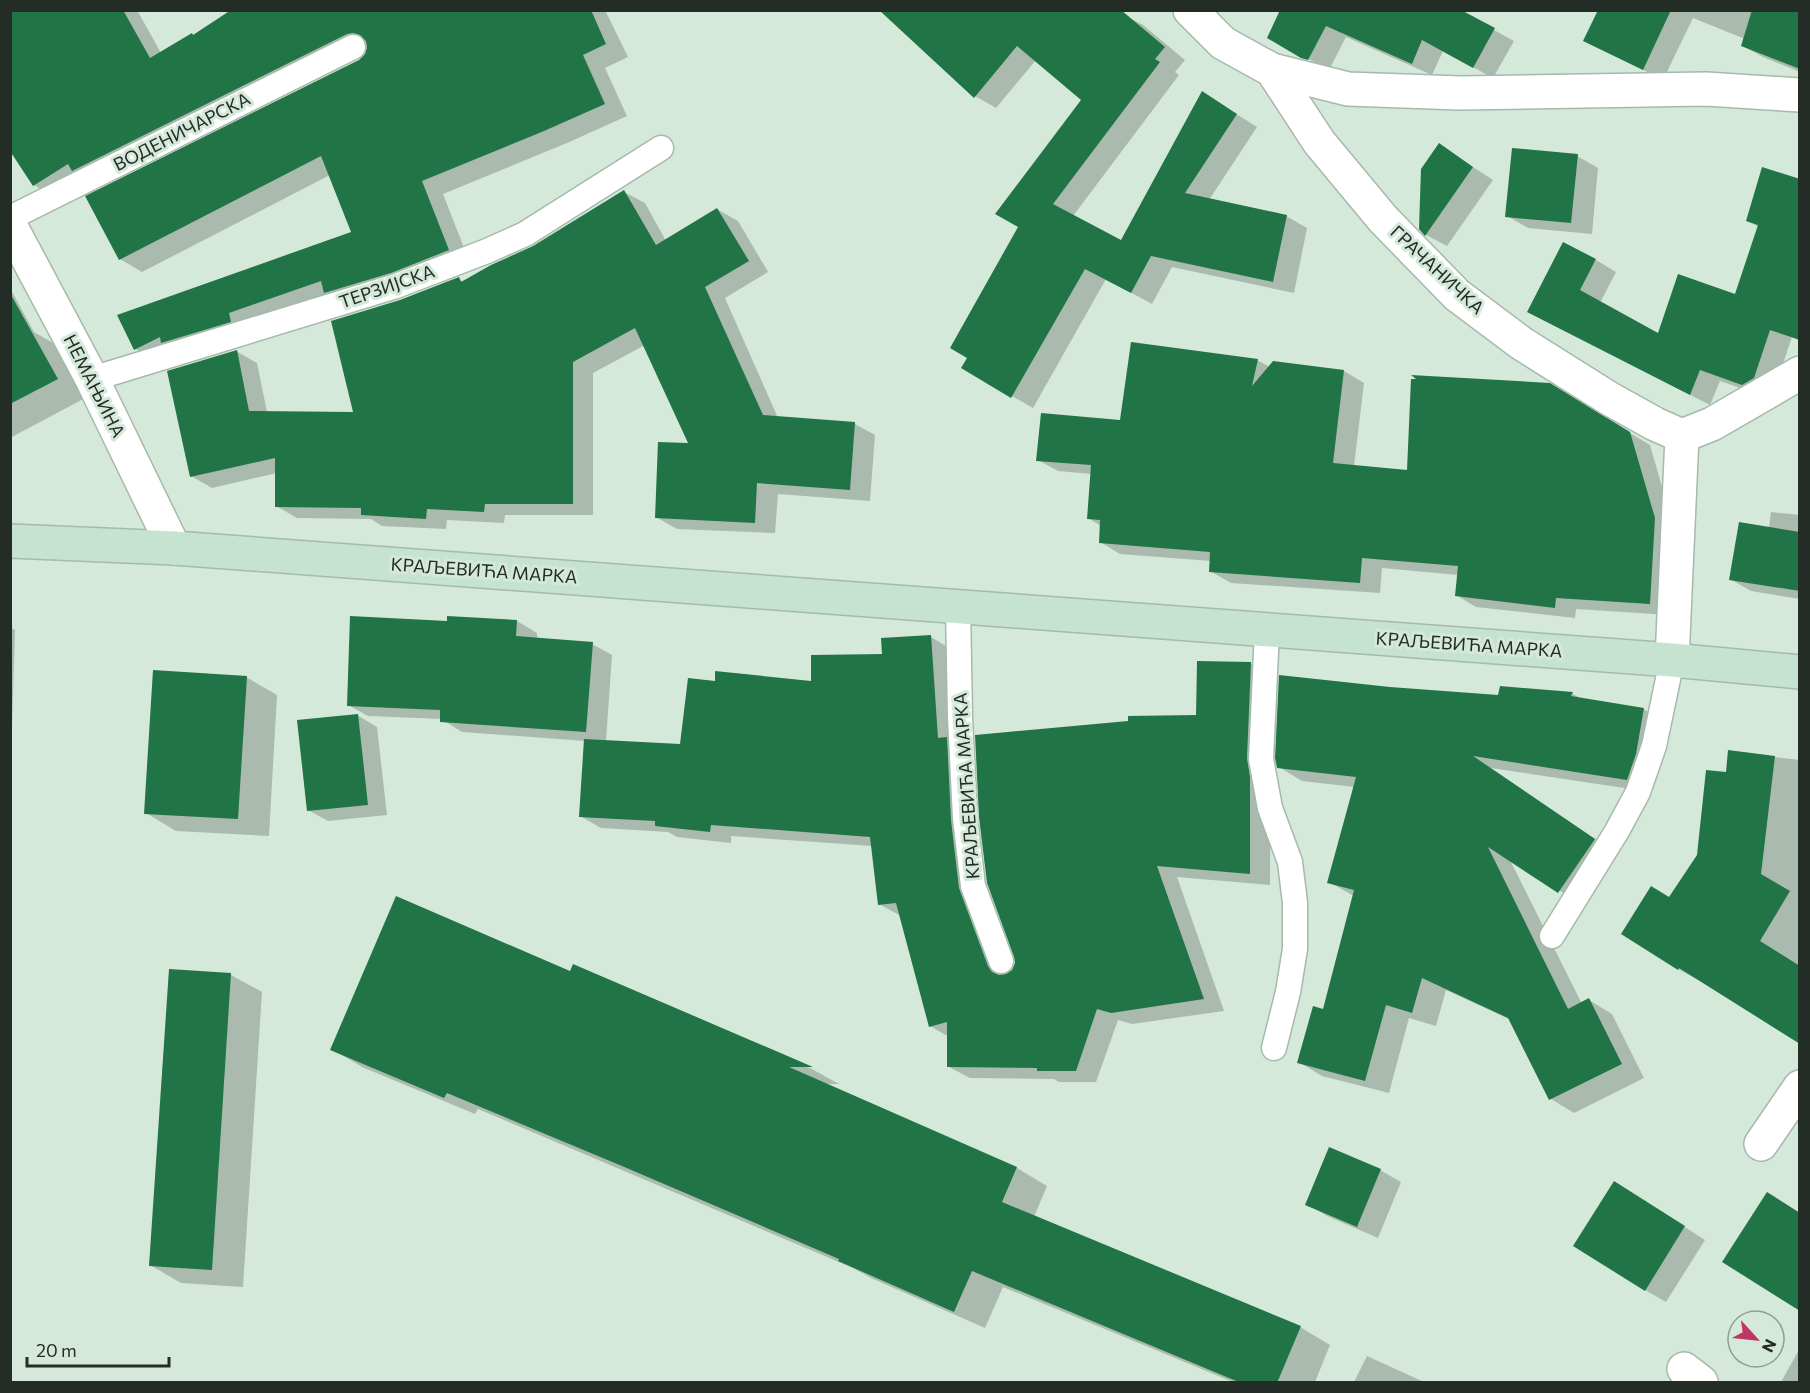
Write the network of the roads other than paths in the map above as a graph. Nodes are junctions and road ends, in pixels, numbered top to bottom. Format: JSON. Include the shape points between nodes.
{"nodes":[{"id":1,"x":1190,"y":10,"type":"edge"},
{"id":2,"x":352,"y":47,"type":"dead end"},
{"id":3,"x":1272,"y":70,"type":"junction"},
{"id":4,"x":1800,"y":95,"type":"edge"},
{"id":5,"x":662,"y":148,"type":"dead end"},
{"id":6,"x":10,"y":218,"type":"edge"},
{"id":7,"x":10,"y":225,"type":"edge"},
{"id":8,"x":1800,"y":373,"type":"edge"},
{"id":9,"x":92,"y":379,"type":"junction"},
{"id":10,"x":1682,"y":436,"type":"junction"},
{"id":11,"x":10,"y":541,"type":"edge"},
{"id":12,"x":174,"y":548,"type":"junction"},
{"id":13,"x":958,"y":606,"type":"junction"},
{"id":14,"x":1267,"y":630,"type":"junction"},
{"id":15,"x":1672,"y":660,"type":"junction"},
{"id":16,"x":1800,"y":672,"type":"edge"},
{"id":17,"x":1552,"y":936,"type":"dead end"},
{"id":18,"x":1001,"y":962,"type":"dead end"},
{"id":19,"x":1274,"y":1048,"type":"dead end"},
{"id":20,"x":1800,"y":1087,"type":"edge"},
{"id":21,"x":1761,"y":1144,"type":"dead end"}],
"edges":[{"from":1,"to":3,"type":"street","name":"ГРАЧАНИЧКА","via":[[1223,43]]},
{"from":2,"to":6,"type":"lane","name":"ВОДЕНИЧАРСКА"},
{"from":3,"to":4,"type":"street","name":"ГРАЧАНИЧКА","via":[[1348,89],[1460,93],[1706,89]]},
{"from":3,"to":10,"type":"street","name":"ГРАЧАНИЧКА","via":[[1319,141],[1383,219],[1457,295],[1610,399]]},
{"from":5,"to":9,"type":"lane","name":"ТЕРЗИЈСКА","via":[[525,234],[487,251],[396,286]]},
{"from":7,"to":9,"type":"street","name":"НЕМАЊИНА"},
{"from":8,"to":10,"type":"street","via":[[1712,424]]},
{"from":9,"to":12,"type":"street","name":"НЕМАЊИНА"},
{"from":10,"to":15,"type":"street"},
{"from":11,"to":12,"type":"main road","name":"КРАЉЕВИЋА МАРКА"},
{"from":12,"to":13,"type":"main road","name":"КРАЉЕВИЋА МАРКА"},
{"from":13,"to":14,"type":"main road","name":"КРАЉЕВИЋА МАРКА"},
{"from":13,"to":18,"type":"lane","name":"КРАЉЕВИЋА МАРКА","via":[[965,818],[974,886]]},
{"from":14,"to":15,"type":"main road","name":"КРАЉЕВИЋА МАРКА"},
{"from":14,"to":19,"type":"lane","via":[[1261,759],[1270,808],[1290,862],[1295,950]]},
{"from":15,"to":16,"type":"main road","name":"КРАЉЕВИЋА МАРКА"},
{"from":15,"to":17,"type":"lane","via":[[1654,746],[1638,792]]},
{"from":20,"to":21,"type":"street"}]}
